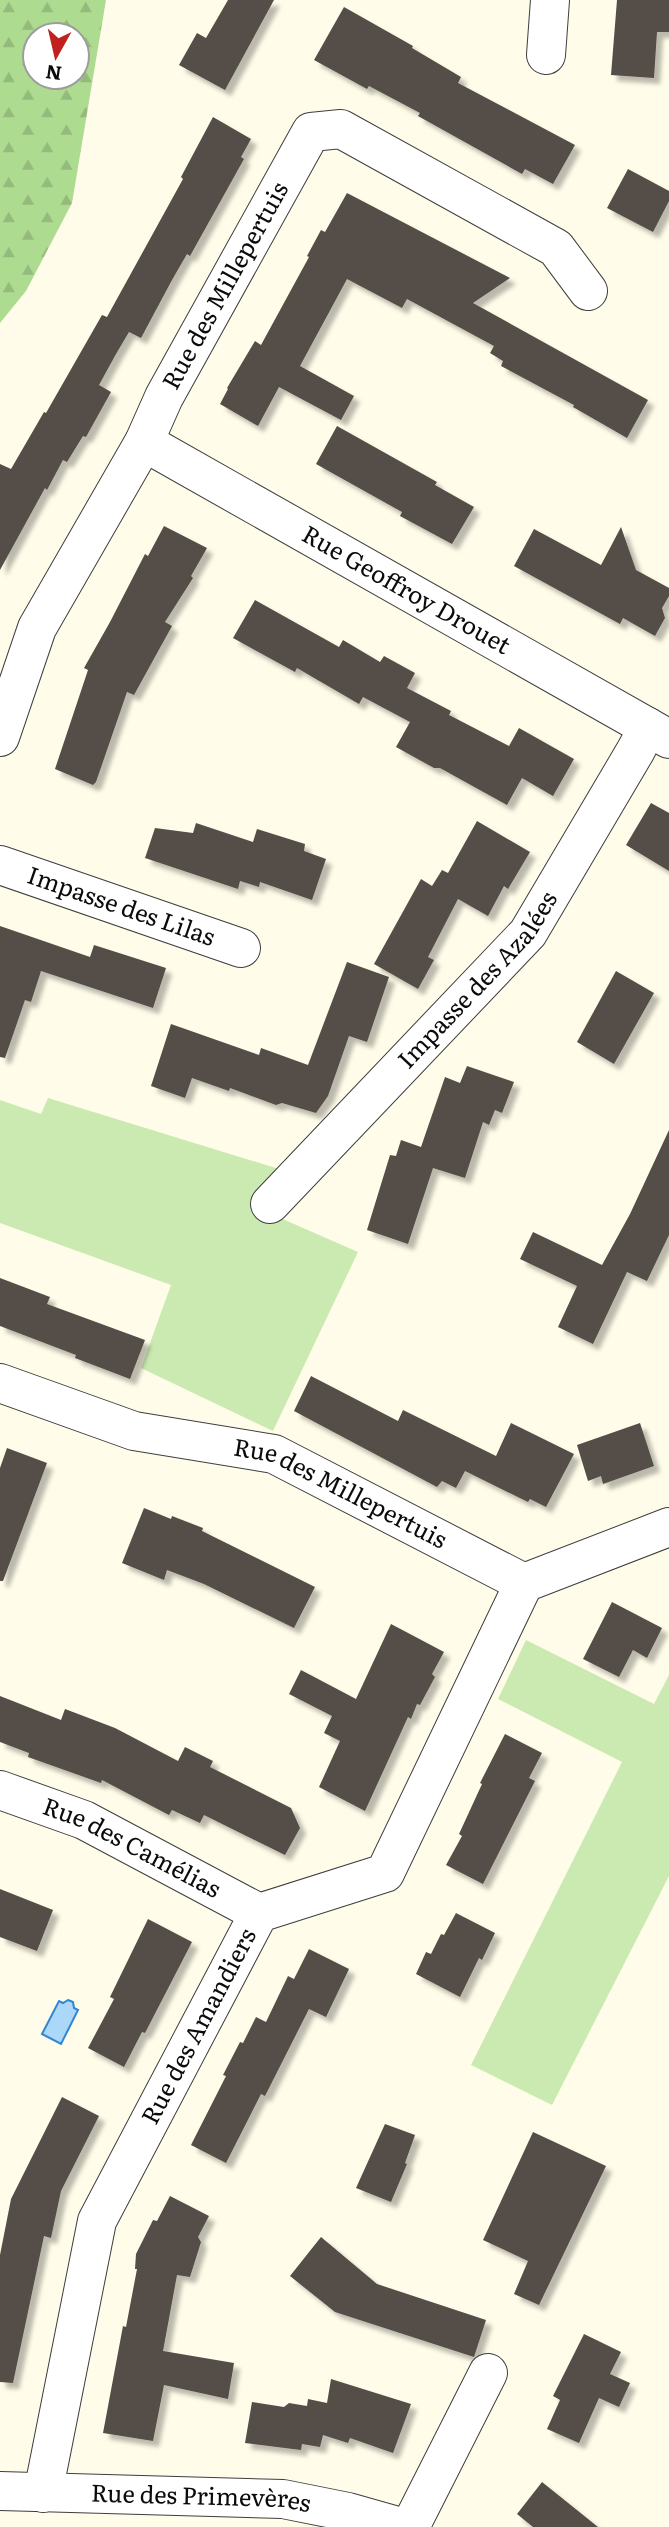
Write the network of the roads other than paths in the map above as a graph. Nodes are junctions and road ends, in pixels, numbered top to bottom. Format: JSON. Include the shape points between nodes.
{"nodes":[{"id":1,"x":550,"y":0,"type":"edge"},
{"id":2,"x":546,"y":55,"type":"dead end"},
{"id":3,"x":587,"y":291,"type":"dead end"},
{"id":4,"x":144,"y":442,"type":"junction"},
{"id":5,"x":658,"y":733,"type":"edge"},
{"id":6,"x":0,"y":737,"type":"edge"},
{"id":7,"x":0,"y":865,"type":"edge"},
{"id":8,"x":241,"y":948,"type":"dead end"},
{"id":9,"x":270,"y":1205,"type":"dead end"},
{"id":10,"x":0,"y":1383,"type":"edge"},
{"id":11,"x":669,"y":1527,"type":"edge"},
{"id":12,"x":524,"y":1583,"type":"junction"},
{"id":13,"x":0,"y":1790,"type":"edge"},
{"id":14,"x":259,"y":1913,"type":"junction"},
{"id":15,"x":488,"y":2373,"type":"dead end"},
{"id":16,"x":0,"y":2491,"type":"edge"},
{"id":17,"x":43,"y":2493,"type":"junction"},
{"id":18,"x":401,"y":2527,"type":"edge"},
{"id":19,"x":410,"y":2527,"type":"edge"}],
"edges":[{"from":1,"to":2,"type":"street"},
{"from":3,"to":4,"type":"street","name":"Rue des Millepertuis","via":[[556,248],[341,129],[311,132],[164,397]]},
{"from":4,"to":5,"type":"street","name":"Rue Geoffroy Drouet"},
{"from":4,"to":6,"type":"street","name":"Rue des Millepertuis","via":[[37,628]]},
{"from":5,"to":9,"type":"street","name":"Impasse des Azalées","via":[[636,750],[528,933]]},
{"from":7,"to":8,"type":"street","name":"Impasse des Lilas"},
{"from":10,"to":12,"type":"street","name":"Rue des Millepertuis","via":[[134,1430],[274,1454]]},
{"from":11,"to":12,"type":"street"},
{"from":12,"to":14,"type":"street","name":"Rue des Amandiers","via":[[385,1873]]},
{"from":13,"to":14,"type":"street","name":"Rue des Camélias","via":[[83,1820]]},
{"from":14,"to":17,"type":"street","name":"Rue des Amandiers","via":[[97,2221]]},
{"from":15,"to":19,"type":"street"},
{"from":16,"to":17,"type":"street","name":"Rue des Primevères"},
{"from":17,"to":18,"type":"street","name":"Rue des Primevères","via":[[283,2499]]}]}
